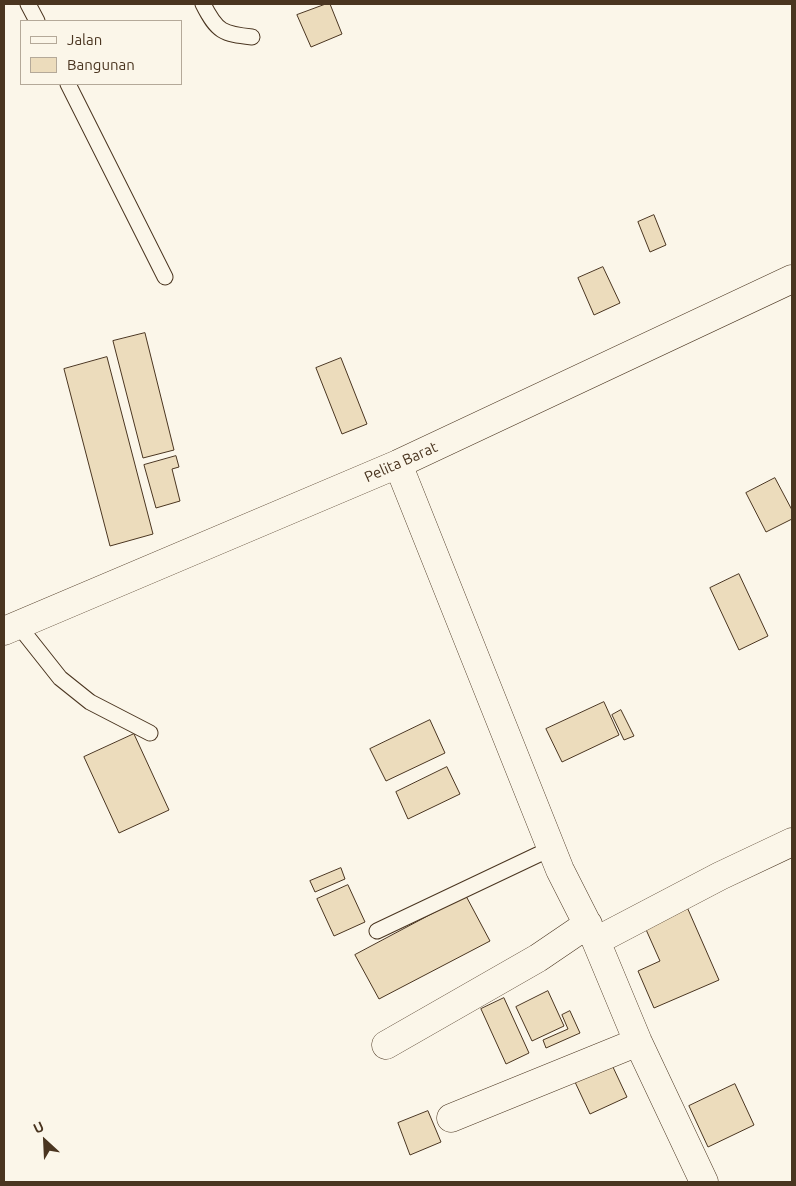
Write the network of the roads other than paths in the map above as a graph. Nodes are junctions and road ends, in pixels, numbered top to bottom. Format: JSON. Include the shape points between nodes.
{"nodes":[{"id":1,"x":28,"y":4,"type":"edge"},
{"id":2,"x":203,"y":4,"type":"edge"},
{"id":3,"x":36,"y":20,"type":"edge"},
{"id":4,"x":252,"y":37,"type":"dead end"},
{"id":5,"x":69,"y":85,"type":"edge"},
{"id":6,"x":165,"y":277,"type":"dead end"},
{"id":7,"x":792,"y":278,"type":"edge"},
{"id":8,"x":398,"y":464,"type":"junction"},
{"id":9,"x":11,"y":628,"type":"edge"},
{"id":10,"x":150,"y":733,"type":"dead end"},
{"id":11,"x":792,"y":842,"type":"edge"},
{"id":12,"x":552,"y":848,"type":"junction"},
{"id":13,"x":377,"y":931,"type":"dead end"},
{"id":14,"x":592,"y":932,"type":"junction"},
{"id":15,"x":638,"y":1042,"type":"junction"},
{"id":16,"x":386,"y":1045,"type":"dead end"},
{"id":17,"x":451,"y":1118,"type":"dead end"},
{"id":18,"x":704,"y":1182,"type":"edge"}],
"edges":[{"from":1,"to":3,"type":"lane"},
{"from":2,"to":4,"type":"lane","via":[[217,26],[228,35]]},
{"from":5,"to":6,"type":"lane"},
{"from":7,"to":8,"type":"street","name":"Pelita Barat"},
{"from":8,"to":9,"type":"street","name":"Pelita Barat"},
{"from":8,"to":12,"type":"street"},
{"from":9,"to":10,"type":"lane","via":[[60,678],[90,702]]},
{"from":11,"to":14,"type":"street"},
{"from":12,"to":13,"type":"lane"},
{"from":12,"to":14,"type":"street"},
{"from":14,"to":15,"type":"street"},
{"from":14,"to":16,"type":"street","via":[[538,958]]},
{"from":15,"to":17,"type":"street"},
{"from":15,"to":18,"type":"street"}]}
